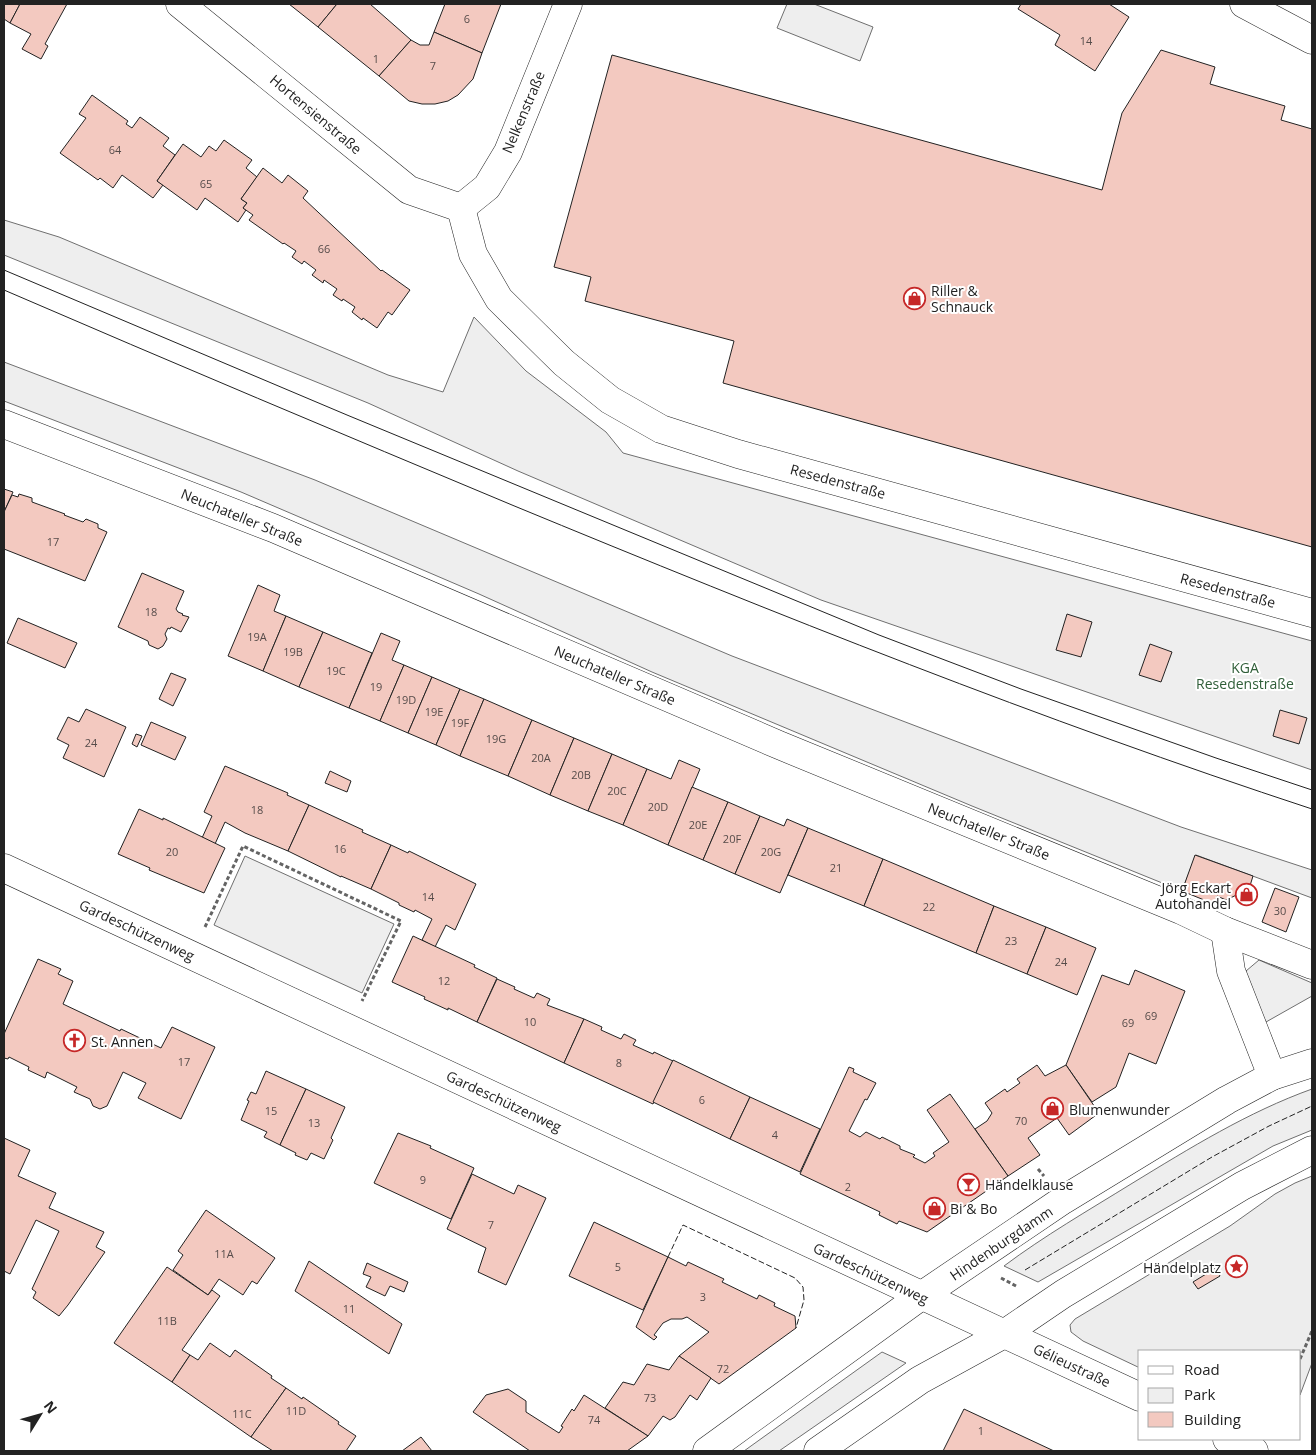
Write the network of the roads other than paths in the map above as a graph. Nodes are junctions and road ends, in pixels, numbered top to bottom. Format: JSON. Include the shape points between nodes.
{"nodes":[{"id":1,"x":180,"y":4,"type":"edge"},
{"id":2,"x":568,"y":4,"type":"edge"},
{"id":3,"x":1244,"y":4,"type":"edge"},
{"id":4,"x":1312,"y":40,"type":"edge"},
{"id":5,"x":461,"y":208,"type":"junction"},
{"id":6,"x":4,"y":424,"type":"edge"},
{"id":7,"x":1312,"y":613,"type":"edge"},
{"id":8,"x":4,"y":868,"type":"edge"},
{"id":9,"x":1225,"y":931,"type":"junction"},
{"id":10,"x":1312,"y":966,"type":"edge"},
{"id":11,"x":1312,"y":1064,"type":"edge"},
{"id":12,"x":1272,"y":1076,"type":"junction"},
{"id":13,"x":1312,"y":1150,"type":"edge"},
{"id":14,"x":921,"y":1296,"type":"junction"},
{"id":15,"x":1004,"y":1334,"type":"junction"},
{"id":16,"x":1138,"y":1396,"type":"edge"},
{"id":17,"x":707,"y":1451,"type":"edge"},
{"id":18,"x":818,"y":1451,"type":"edge"}],
"edges":[{"from":1,"to":5,"type":"street","name":"Hortensienstraße","via":[[409,190]]},
{"from":2,"to":5,"type":"street","name":"Nelkenstraße","via":[[508,152],[487,186]]},
{"from":3,"to":4,"type":"street"},
{"from":5,"to":7,"type":"street","name":"Resedenstraße","via":[[473,254],[499,299],[564,364],[610,400],[662,429],[747,456]]},
{"from":6,"to":9,"type":"street","name":"Neuchateller Straße","via":[[273,528],[779,745]]},
{"from":8,"to":14,"type":"street","name":"Gardeschützenweg"},
{"from":9,"to":10,"type":"street","name":"Neuchateller Straße"},
{"from":9,"to":12,"type":"street","via":[[1232,971]]},
{"from":11,"to":12,"type":"street","name":"Hindenburgdamm"},
{"from":12,"to":14,"type":"street","name":"Hindenburgdamm","via":[[1064,1200]]},
{"from":13,"to":15,"type":"street","via":[[1242,1186],[1063,1294]]},
{"from":14,"to":15,"type":"street","name":"Gardeschützenweg"},
{"from":14,"to":17,"type":"street","name":"Hindenburgdamm"},
{"from":15,"to":16,"type":"street","name":"Gélieustraße"},
{"from":15,"to":18,"type":"street","via":[[920,1380]]}]}
